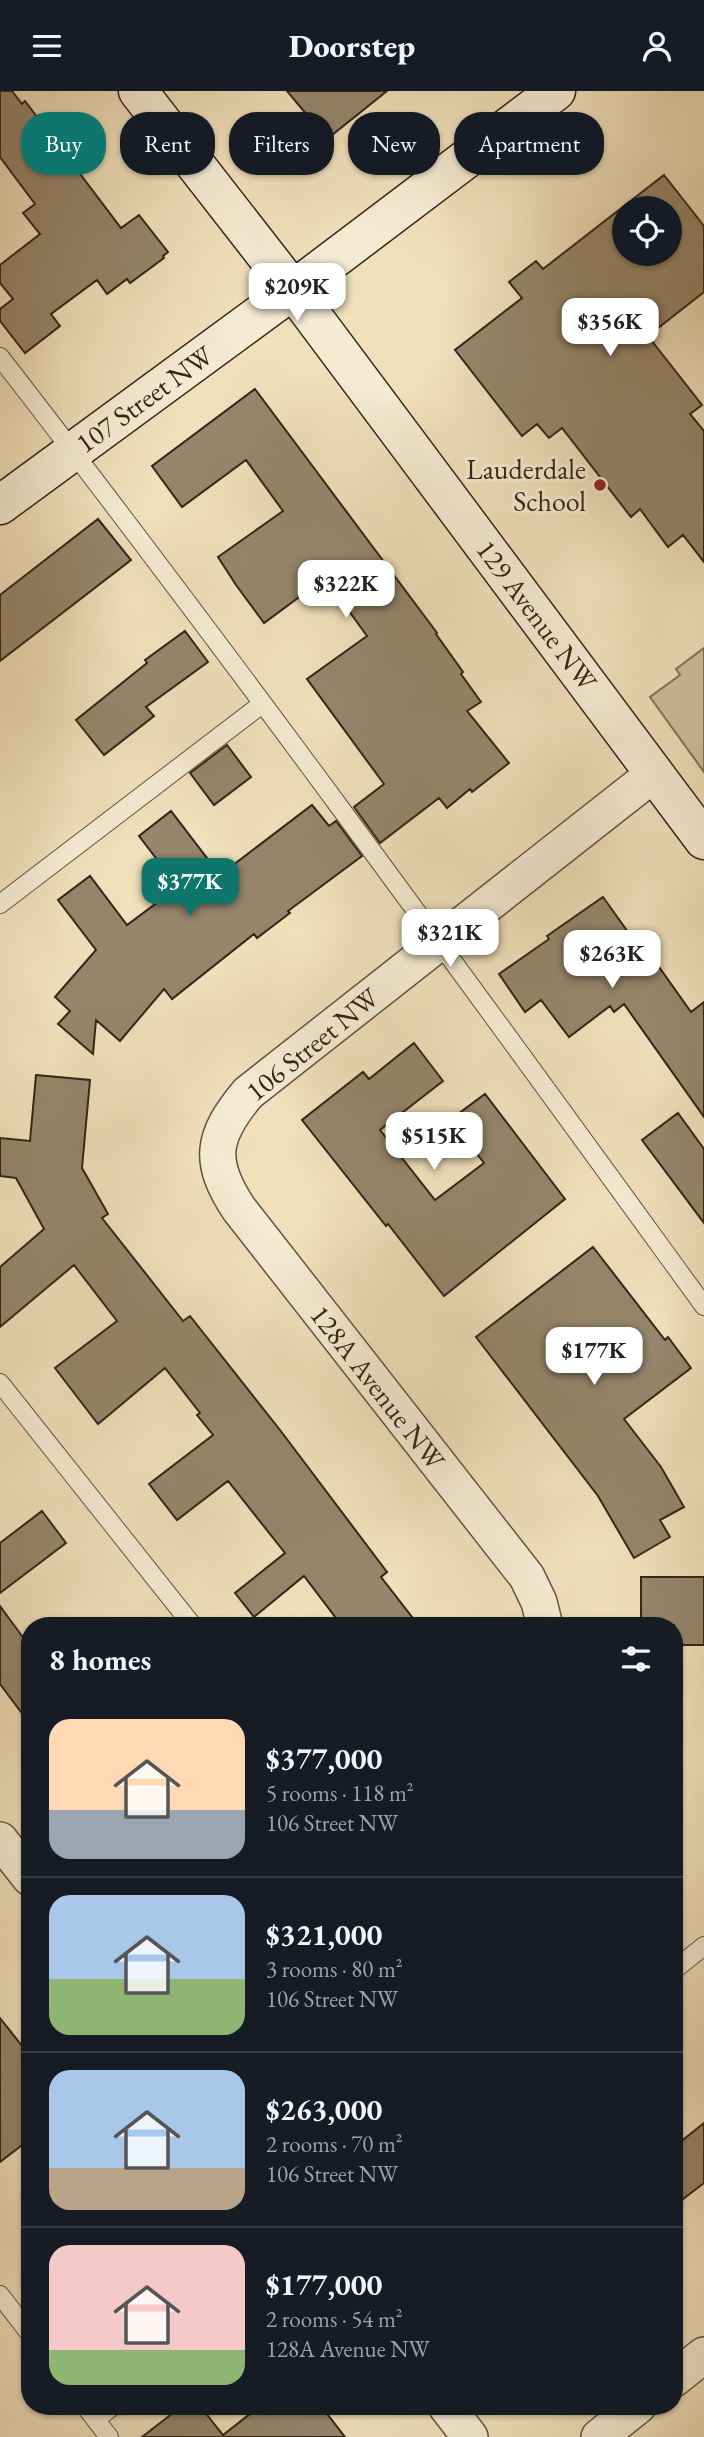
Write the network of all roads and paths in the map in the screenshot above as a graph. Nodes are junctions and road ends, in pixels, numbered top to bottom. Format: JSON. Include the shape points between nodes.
{"nodes":[{"id":1,"x":138,"y":91,"type":"edge"},
{"id":2,"x":553,"y":92,"type":"edge"},
{"id":3,"x":293,"y":290,"type":"junction"},
{"id":4,"x":0,"y":357,"type":"edge"},
{"id":5,"x":73,"y":450,"type":"junction"},
{"id":6,"x":0,"y":505,"type":"edge"},
{"id":7,"x":262,"y":704,"type":"junction"},
{"id":8,"x":655,"y":772,"type":"junction"},
{"id":9,"x":704,"y":840,"type":"edge"},
{"id":10,"x":0,"y":904,"type":"edge"},
{"id":11,"x":440,"y":942,"type":"junction"},
{"id":12,"x":216,"y":1147,"type":"joint"},
{"id":13,"x":704,"y":1305,"type":"edge"},
{"id":14,"x":0,"y":1383,"type":"edge"},
{"id":15,"x":186,"y":1617,"type":"edge"},
{"id":16,"x":543,"y":1617,"type":"edge"},
{"id":17,"x":0,"y":1840,"type":"edge"},
{"id":18,"x":21,"y":1867,"type":"edge"},
{"id":19,"x":704,"y":1947,"type":"edge"},
{"id":20,"x":683,"y":1963,"type":"edge"},
{"id":21,"x":0,"y":2295,"type":"edge"},
{"id":22,"x":21,"y":2322,"type":"edge"},
{"id":23,"x":704,"y":2355,"type":"edge"},
{"id":24,"x":683,"y":2372,"type":"edge"},
{"id":25,"x":92,"y":2415,"type":"edge"},
{"id":26,"x":453,"y":2415,"type":"edge"},
{"id":27,"x":627,"y":2415,"type":"edge"},
{"id":28,"x":109,"y":2437,"type":"edge"},
{"id":29,"x":470,"y":2437,"type":"edge"},
{"id":30,"x":599,"y":2437,"type":"edge"}],
"edges":[{"from":1,"to":3,"type":"street","name":"129 Avenue NW"},
{"from":2,"to":3,"type":"street","name":"107 Street NW"},
{"from":3,"to":5,"type":"street","name":"107 Street NW"},
{"from":3,"to":8,"type":"street","name":"129 Avenue NW"},
{"from":4,"to":5,"type":"lane"},
{"from":5,"to":6,"type":"street","name":"107 Street NW"},
{"from":5,"to":7,"type":"lane"},
{"from":7,"to":10,"type":"lane"},
{"from":7,"to":11,"type":"lane"},
{"from":8,"to":9,"type":"street","name":"129 Avenue NW"},
{"from":8,"to":11,"type":"street","name":"106 Street NW"},
{"from":11,"to":12,"type":"street","name":"106 Street NW","via":[[248,1093],[222,1129]]},
{"from":11,"to":13,"type":"lane"},
{"from":12,"to":16,"type":"street","name":"128A Avenue NW","via":[[227,1192],[527,1577]]},
{"from":14,"to":15,"type":"lane"},
{"from":17,"to":18,"type":"street"},
{"from":19,"to":20,"type":"lane"},
{"from":21,"to":22,"type":"lane"},
{"from":23,"to":24,"type":"street"},
{"from":25,"to":28,"type":"lane"},
{"from":26,"to":29,"type":"street"},
{"from":27,"to":30,"type":"street"}]}
